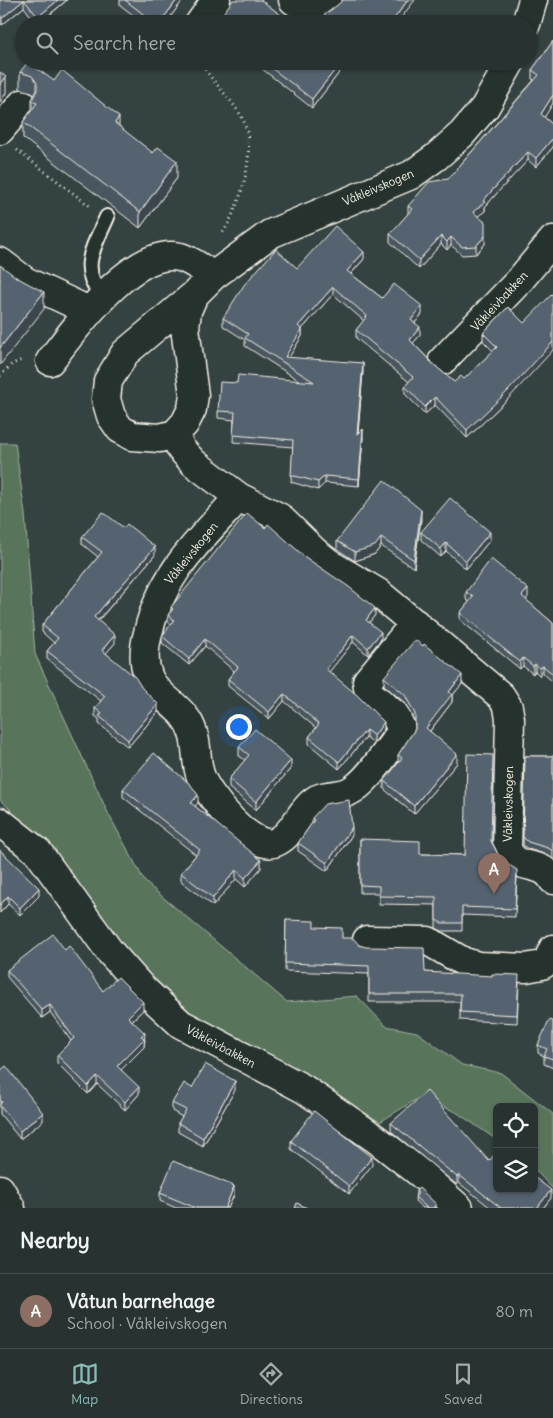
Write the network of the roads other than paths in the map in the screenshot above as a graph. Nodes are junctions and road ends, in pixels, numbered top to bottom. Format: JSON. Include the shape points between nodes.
{"nodes":[{"id":1,"x":216,"y":0,"type":"edge"},
{"id":2,"x":293,"y":0,"type":"edge"},
{"id":3,"x":329,"y":0,"type":"edge"},
{"id":4,"x":533,"y":0,"type":"edge"},
{"id":5,"x":205,"y":15,"type":"edge"},
{"id":6,"x":529,"y":15,"type":"edge"},
{"id":7,"x":506,"y":70,"type":"edge"},
{"id":8,"x":22,"y":104,"type":"dead end"},
{"id":9,"x":8,"y":140,"type":"edge"},
{"id":10,"x":106,"y":220,"type":"road end"},
{"id":11,"x":553,"y":240,"type":"edge"},
{"id":12,"x":0,"y":262,"type":"edge"},
{"id":13,"x":203,"y":269,"type":"junction"},
{"id":14,"x":194,"y":295,"type":"junction"},
{"id":15,"x":96,"y":303,"type":"junction"},
{"id":16,"x":443,"y":360,"type":"dead end"},
{"id":17,"x":50,"y":362,"type":"dead end"},
{"id":18,"x":175,"y":434,"type":"junction"},
{"id":19,"x":239,"y":497,"type":"junction"},
{"id":20,"x":415,"y":622,"type":"junction"},
{"id":21,"x":0,"y":822,"type":"edge"},
{"id":22,"x":553,"y":880,"type":"edge"},
{"id":23,"x":367,"y":940,"type":"dead end"},
{"id":24,"x":553,"y":949,"type":"edge"},
{"id":25,"x":0,"y":1189,"type":"edge"},
{"id":26,"x":11,"y":1208,"type":"edge"},
{"id":27,"x":459,"y":1208,"type":"edge"}],
"edges":[{"from":1,"to":5,"type":"street"},
{"from":2,"to":3,"type":"street","via":[[308,10],[318,10]]},
{"from":4,"to":6,"type":"street"},
{"from":7,"to":13,"type":"street","name":"Våkleivskogen","via":[[485,107],[462,134],[411,175],[270,234]]},
{"from":8,"to":9,"type":"street"},
{"from":10,"to":15,"type":"lane","via":[[89,266]]},
{"from":11,"to":16,"type":"street","name":"Våkleivbakken","via":[[519,281]]},
{"from":12,"to":15,"type":"street","via":[[25,281]]},
{"from":13,"to":14,"type":"street","name":"Våkleivskogen"},
{"from":13,"to":15,"type":"street","via":[[180,257],[164,256],[132,273]]},
{"from":14,"to":18,"type":"street","name":"Våkleivskogen","via":[[185,328],[194,395],[192,409]]},
{"from":14,"to":18,"type":"street","name":"Våkleivskogen","via":[[126,354],[108,381],[106,399],[110,416],[120,429],[144,439]]},
{"from":15,"to":17,"type":"street"},
{"from":18,"to":19,"type":"street","name":"Våkleivskogen","via":[[194,463]]},
{"from":19,"to":20,"type":"street","name":"Våkleivskogen","via":[[279,517],[333,566],[377,592]]},
{"from":19,"to":20,"type":"street","name":"Våkleivskogen","via":[[170,576],[152,614],[145,654],[150,680],[191,724],[196,762],[209,793],[238,826],[260,842],[268,845],[282,839],[314,801],[322,796],[344,794],[359,784],[400,734],[401,728],[394,715],[369,693],[368,681]]},
{"from":20,"to":22,"type":"street","name":"Våkleivskogen","via":[[492,686],[508,707],[507,849],[517,863],[541,869]]},
{"from":21,"to":27,"type":"street","name":"Våkleivbakken","via":[[38,852],[110,952],[181,1024],[304,1089],[376,1139]]},
{"from":23,"to":24,"type":"street","via":[[428,941],[464,962],[478,966],[526,968],[542,965]]},
{"from":25,"to":26,"type":"street"}]}
